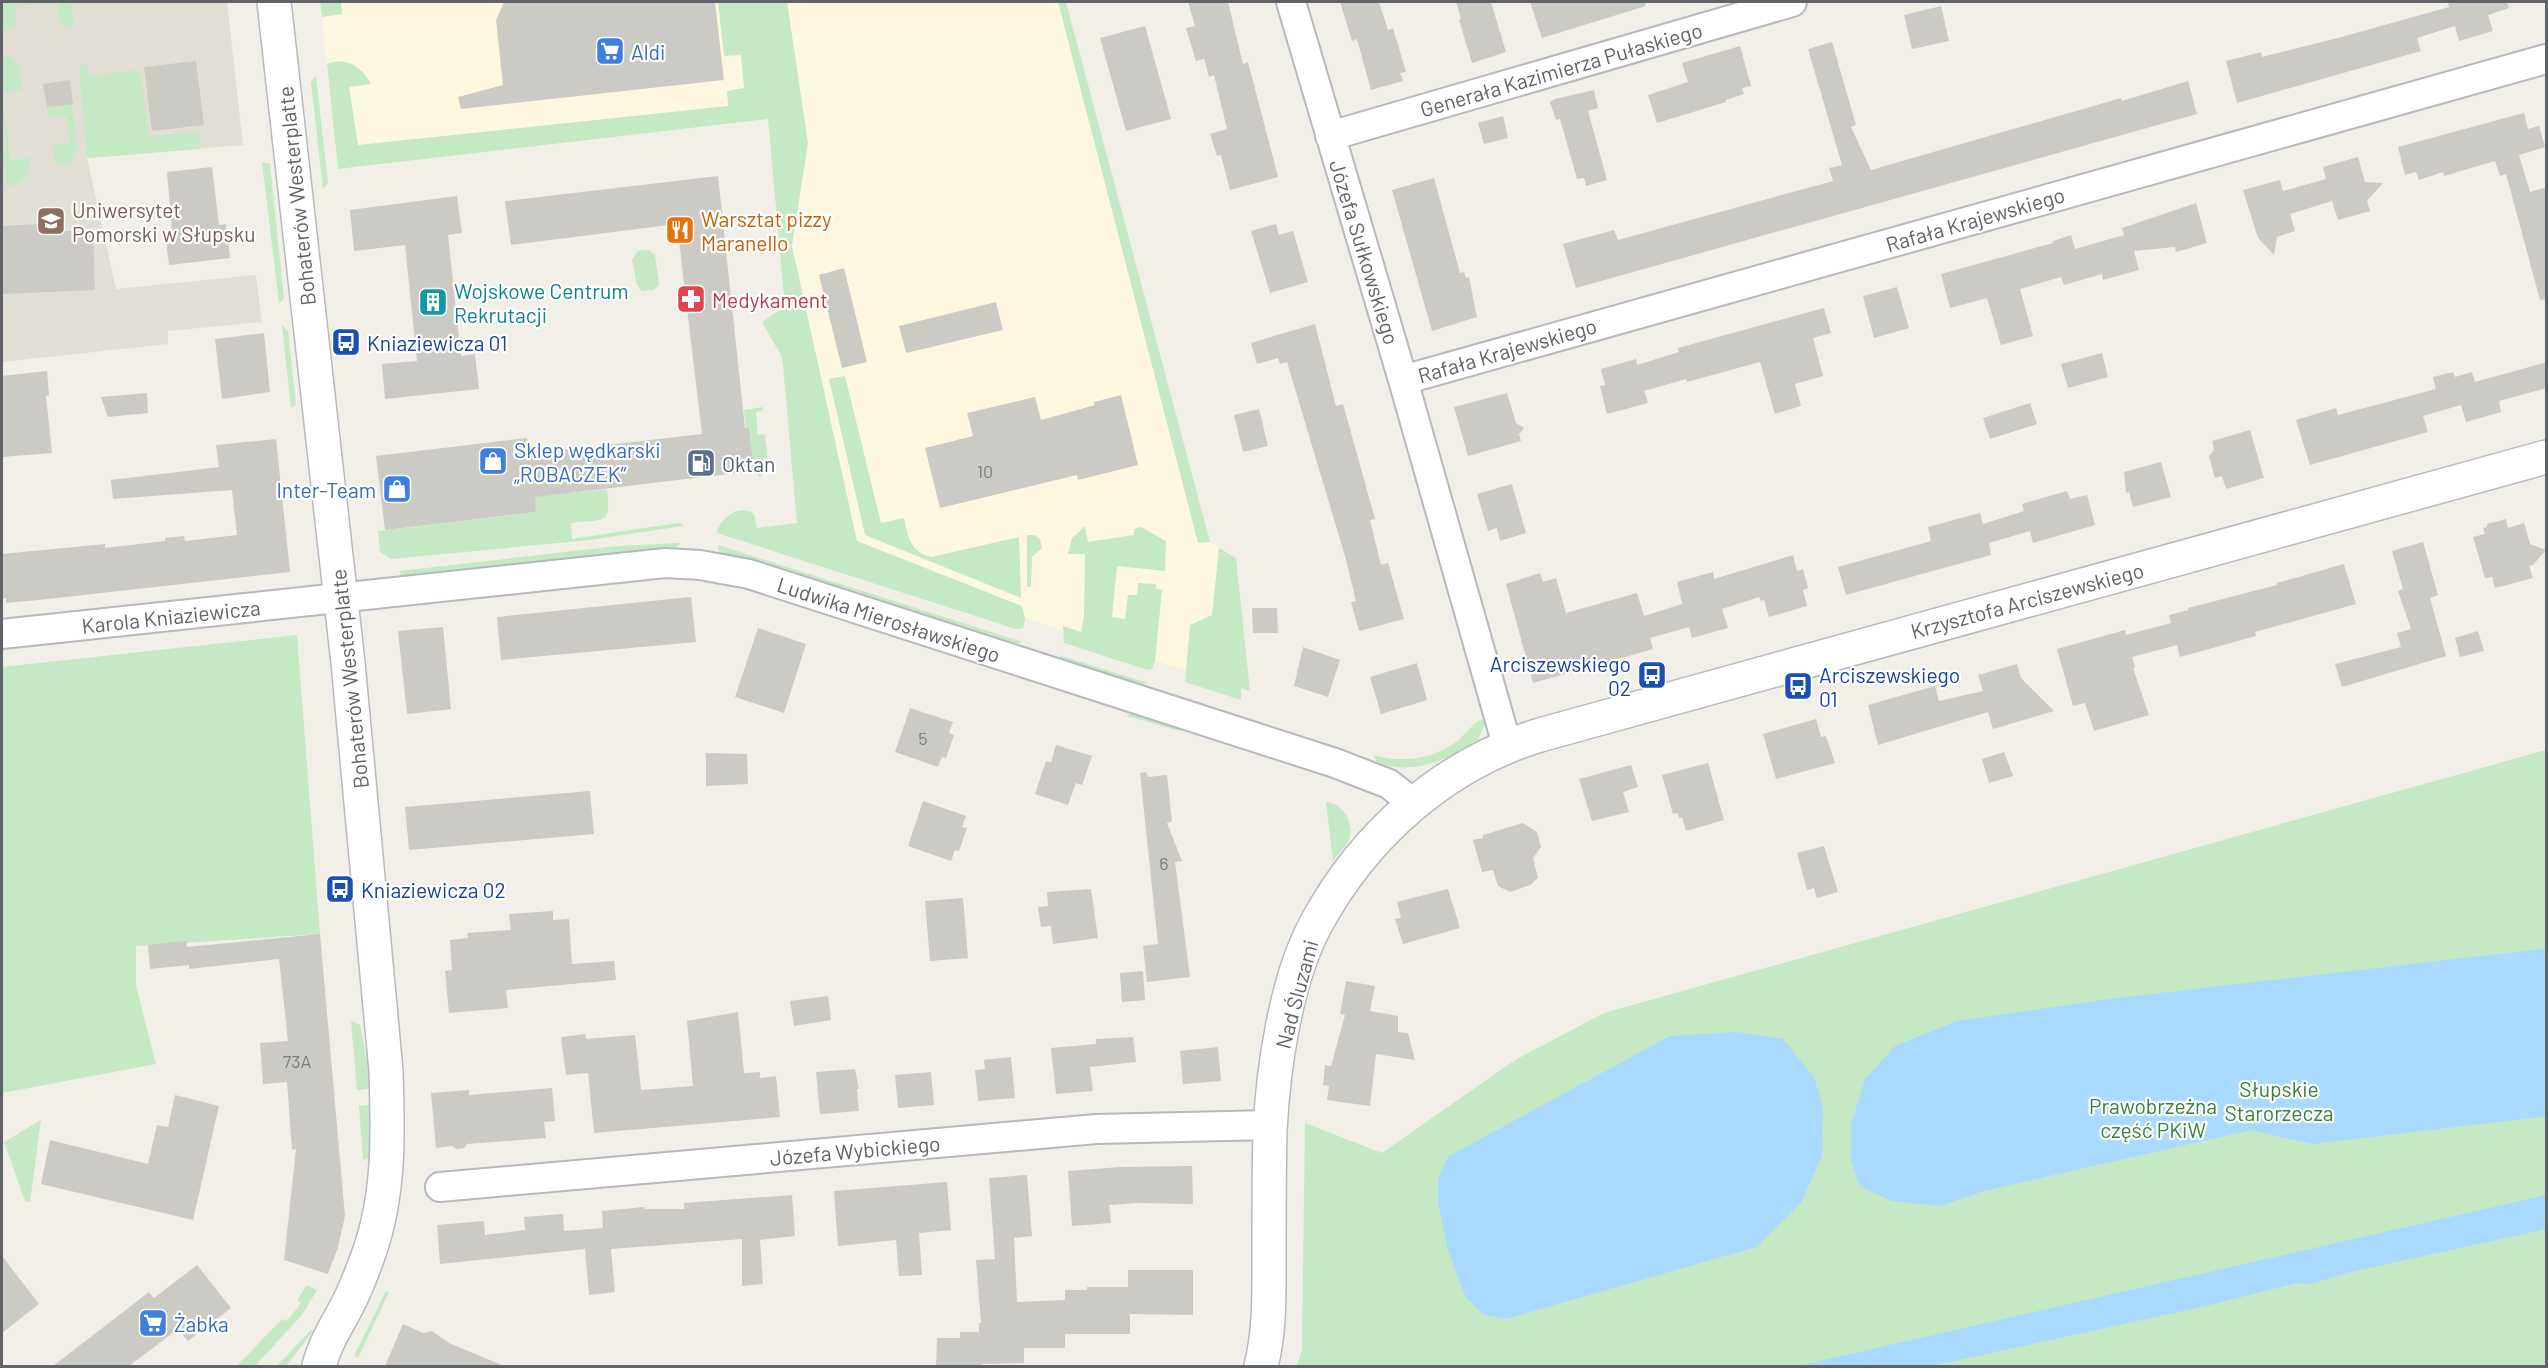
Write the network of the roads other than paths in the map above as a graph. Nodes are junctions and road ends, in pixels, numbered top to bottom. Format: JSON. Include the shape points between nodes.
{"nodes":[{"id":1,"x":274,"y":2,"type":"edge"},
{"id":2,"x":1290,"y":2,"type":"edge"},
{"id":3,"x":1792,"y":2,"type":"edge"},
{"id":4,"x":2547,"y":59,"type":"edge"},
{"id":5,"x":1330,"y":136,"type":"junction"},
{"id":6,"x":1403,"y":380,"type":"junction"},
{"id":7,"x":2547,"y":457,"type":"edge"},
{"id":8,"x":341,"y":597,"type":"junction"},
{"id":9,"x":2,"y":634,"type":"edge"},
{"id":10,"x":1508,"y":745,"type":"junction"},
{"id":11,"x":1413,"y":803,"type":"junction"},
{"id":12,"x":1271,"y":1125,"type":"junction"},
{"id":13,"x":440,"y":1186,"type":"dead end"},
{"id":14,"x":315,"y":1360,"type":"edge"},
{"id":15,"x":1261,"y":1366,"type":"edge"}],
"edges":[{"from":1,"to":8,"type":"street","name":"Bohaterów Westerplatte"},
{"from":2,"to":5,"type":"street","name":"Józefa Sułkowskiego"},
{"from":3,"to":5,"type":"street","name":"Generała Kazimierza Pułaskiego"},
{"from":4,"to":6,"type":"street","name":"Rafała Krajewskiego"},
{"from":5,"to":6,"type":"street","name":"Józefa Sułkowskiego"},
{"from":6,"to":10,"type":"street","name":"Józefa Sułkowskiego"},
{"from":7,"to":10,"type":"street","name":"Krzysztofa Arciszewskiego"},
{"from":8,"to":9,"type":"street","name":"Karola Kniaziewicza"},
{"from":8,"to":11,"type":"street","name":"Ludwika Mierosławskiego","via":[[665,563],[749,574],[1335,763],[1389,784]]},
{"from":8,"to":14,"type":"street","name":"Bohaterów Westerplatte","via":[[386,1071],[388,1136],[385,1190],[370,1251],[349,1303]]},
{"from":10,"to":11,"type":"street","name":"Nad Śluzami","via":[[1460,769]]},
{"from":11,"to":12,"type":"street","name":"Nad Śluzami","via":[[1346,877],[1316,924],[1299,965],[1280,1036]]},
{"from":12,"to":13,"type":"street","name":"Józefa Wybickiego","via":[[1096,1130]]},
{"from":12,"to":15,"type":"street","name":"Nad Śluzami","via":[[1269,1293]]}]}
